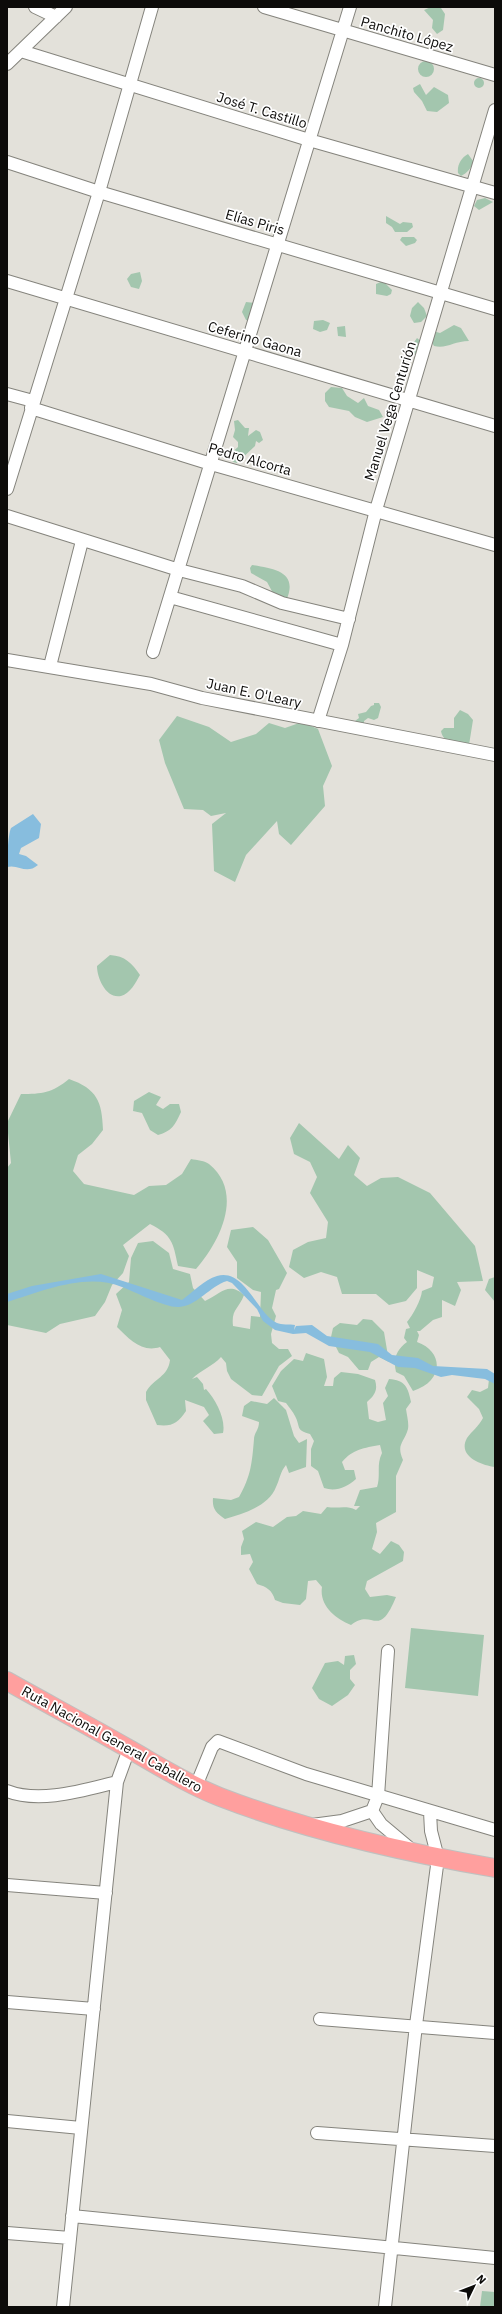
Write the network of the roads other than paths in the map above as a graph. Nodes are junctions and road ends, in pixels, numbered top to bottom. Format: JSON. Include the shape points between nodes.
{"nodes":[{"id":1,"x":35,"y":7,"type":"edge"},
{"id":2,"x":66,"y":7,"type":"edge"},
{"id":3,"x":152,"y":7,"type":"edge"},
{"id":4,"x":264,"y":7,"type":"edge"},
{"id":5,"x":350,"y":7,"type":"edge"},
{"id":6,"x":56,"y":17,"type":"junction"},
{"id":7,"x":343,"y":31,"type":"junction"},
{"id":8,"x":21,"y":51,"type":"junction"},
{"id":9,"x":8,"y":61,"type":"edge"},
{"id":10,"x":495,"y":75,"type":"edge"},
{"id":11,"x":131,"y":84,"type":"junction"},
{"id":12,"x":495,"y":110,"type":"edge"},
{"id":13,"x":309,"y":140,"type":"junction"},
{"id":14,"x":7,"y":162,"type":"edge"},
{"id":15,"x":472,"y":186,"type":"junction"},
{"id":16,"x":99,"y":192,"type":"junction"},
{"id":17,"x":495,"y":193,"type":"edge"},
{"id":18,"x":278,"y":244,"type":"junction"},
{"id":19,"x":7,"y":281,"type":"edge"},
{"id":20,"x":440,"y":293,"type":"junction"},
{"id":21,"x":65,"y":299,"type":"junction"},
{"id":22,"x":495,"y":309,"type":"edge"},
{"id":23,"x":245,"y":352,"type":"junction"},
{"id":24,"x":7,"y":394,"type":"edge"},
{"id":25,"x":409,"y":400,"type":"junction"},
{"id":26,"x":31,"y":408,"type":"junction"},
{"id":27,"x":495,"y":426,"type":"edge"},
{"id":28,"x":211,"y":464,"type":"junction"},
{"id":29,"x":7,"y":489,"type":"edge"},
{"id":30,"x":376,"y":510,"type":"junction"},
{"id":31,"x":7,"y":516,"type":"edge"},
{"id":32,"x":82,"y":541,"type":"junction"},
{"id":33,"x":495,"y":545,"type":"edge"},
{"id":34,"x":179,"y":570,"type":"junction"},
{"id":35,"x":170,"y":597,"type":"junction"},
{"id":36,"x":349,"y":619,"type":"junction"},
{"id":37,"x":342,"y":645,"type":"junction"},
{"id":38,"x":153,"y":652,"type":"dead end"},
{"id":39,"x":7,"y":660,"type":"edge"},
{"id":40,"x":50,"y":666,"type":"junction"},
{"id":41,"x":318,"y":722,"type":"junction"},
{"id":42,"x":495,"y":755,"type":"edge"},
{"id":43,"x":388,"y":1650,"type":"dead end"},
{"id":44,"x":7,"y":1681,"type":"edge"},
{"id":45,"x":129,"y":1749,"type":"junction"},
{"id":46,"x":117,"y":1782,"type":"junction"},
{"id":47,"x":196,"y":1786,"type":"junction"},
{"id":48,"x":7,"y":1792,"type":"edge"},
{"id":49,"x":378,"y":1796,"type":"junction"},
{"id":50,"x":372,"y":1810,"type":"junction"},
{"id":51,"x":430,"y":1812,"type":"junction"},
{"id":52,"x":306,"y":1825,"type":"junction"},
{"id":53,"x":495,"y":1830,"type":"edge"},
{"id":54,"x":416,"y":1853,"type":"junction"},
{"id":55,"x":438,"y":1858,"type":"junction"},
{"id":56,"x":495,"y":1868,"type":"edge"},
{"id":57,"x":7,"y":1885,"type":"edge"},
{"id":58,"x":106,"y":1893,"type":"junction"},
{"id":59,"x":7,"y":2002,"type":"edge"},
{"id":60,"x":94,"y":2009,"type":"junction"},
{"id":61,"x":320,"y":2019,"type":"dead end"},
{"id":62,"x":416,"y":2026,"type":"junction"},
{"id":63,"x":495,"y":2032,"type":"edge"},
{"id":64,"x":7,"y":2121,"type":"edge"},
{"id":65,"x":81,"y":2128,"type":"junction"},
{"id":66,"x":317,"y":2133,"type":"dead end"},
{"id":67,"x":404,"y":2140,"type":"junction"},
{"id":68,"x":495,"y":2146,"type":"edge"},
{"id":69,"x":72,"y":2216,"type":"junction"},
{"id":70,"x":7,"y":2233,"type":"edge"},
{"id":71,"x":70,"y":2238,"type":"junction"},
{"id":72,"x":393,"y":2249,"type":"junction"},
{"id":73,"x":495,"y":2258,"type":"edge"},
{"id":74,"x":63,"y":2307,"type":"edge"},
{"id":75,"x":385,"y":2307,"type":"edge"}],
"edges":[{"from":1,"to":6,"type":"street"},
{"from":2,"to":6,"type":"street"},
{"from":3,"to":11,"type":"street"},
{"from":4,"to":7,"type":"street","name":"Panchito López"},
{"from":5,"to":7,"type":"street"},
{"from":6,"to":8,"type":"street"},
{"from":7,"to":10,"type":"street","name":"Panchito López"},
{"from":7,"to":13,"type":"street"},
{"from":8,"to":9,"type":"street"},
{"from":8,"to":11,"type":"street","name":"José T. Castillo"},
{"from":11,"to":13,"type":"street","name":"José T. Castillo"},
{"from":11,"to":16,"type":"street"},
{"from":12,"to":15,"type":"street","name":"Manuel Vega Centurión"},
{"from":13,"to":15,"type":"street","name":"José T. Castillo"},
{"from":13,"to":18,"type":"street"},
{"from":14,"to":16,"type":"street","name":"Elías Piris"},
{"from":15,"to":17,"type":"street","name":"José T. Castillo"},
{"from":15,"to":20,"type":"street","name":"Manuel Vega Centurión"},
{"from":16,"to":18,"type":"street","name":"Elías Piris"},
{"from":16,"to":21,"type":"street"},
{"from":18,"to":20,"type":"street","name":"Elías Piris"},
{"from":18,"to":23,"type":"street"},
{"from":19,"to":21,"type":"street","name":"Ceferino Gaona"},
{"from":20,"to":22,"type":"street","name":"Elías Piris"},
{"from":20,"to":25,"type":"street","name":"Manuel Vega Centurión"},
{"from":21,"to":23,"type":"street","name":"Ceferino Gaona"},
{"from":21,"to":26,"type":"street"},
{"from":23,"to":25,"type":"street","name":"Ceferino Gaona"},
{"from":23,"to":28,"type":"street"},
{"from":24,"to":26,"type":"street","name":"Pedro Alcorta","via":[[33,401]]},
{"from":25,"to":27,"type":"street","name":"Ceferino Gaona"},
{"from":25,"to":30,"type":"street","name":"Manuel Vega Centurión"},
{"from":26,"to":28,"type":"street","name":"Pedro Alcorta"},
{"from":26,"to":29,"type":"street"},
{"from":28,"to":30,"type":"street","name":"Pedro Alcorta"},
{"from":28,"to":34,"type":"street"},
{"from":30,"to":33,"type":"street","name":"Pedro Alcorta"},
{"from":30,"to":36,"type":"street","name":"Manuel Vega Centurión"},
{"from":31,"to":32,"type":"street"},
{"from":32,"to":34,"type":"street"},
{"from":32,"to":40,"type":"street"},
{"from":34,"to":35,"type":"street"},
{"from":34,"to":36,"type":"street","via":[[242,586],[282,603]]},
{"from":35,"to":37,"type":"street"},
{"from":35,"to":38,"type":"street"},
{"from":36,"to":37,"type":"street","name":"Manuel Vega Centurión"},
{"from":37,"to":41,"type":"street","name":"Manuel Vega Centurión"},
{"from":39,"to":40,"type":"street","name":"Juan E. O'Leary"},
{"from":40,"to":41,"type":"street","name":"Juan E. O'Leary","via":[[151,684],[202,698]]},
{"from":41,"to":42,"type":"street","name":"Juan E. O'Leary"},
{"from":43,"to":49,"type":"street"},
{"from":44,"to":45,"type":"highway","name":"Ruta Nacional General Caballero"},
{"from":45,"to":46,"type":"street"},
{"from":45,"to":47,"type":"highway","name":"Ruta Nacional General Caballero","via":[[168,1773]]},
{"from":46,"to":48,"type":"street","via":[[61,1795],[16,1795]]},
{"from":46,"to":58,"type":"street"},
{"from":47,"to":49,"type":"street","via":[[212,1747],[218,1741],[306,1774]]},
{"from":47,"to":52,"type":"highway","name":"Ruta Nacional General Caballero","via":[[220,1797]]},
{"from":49,"to":50,"type":"street"},
{"from":49,"to":51,"type":"street"},
{"from":50,"to":52,"type":"street","via":[[342,1821]]},
{"from":50,"to":54,"type":"street","via":[[381,1824]]},
{"from":51,"to":53,"type":"street"},
{"from":51,"to":55,"type":"street","via":[[431,1831]]},
{"from":52,"to":54,"type":"highway","name":"Ruta Nacional General Caballero"},
{"from":54,"to":55,"type":"highway","name":"Ruta Nacional General Caballero"},
{"from":55,"to":56,"type":"highway","name":"Ruta Nacional General Caballero"},
{"from":55,"to":62,"type":"street"},
{"from":57,"to":58,"type":"street"},
{"from":58,"to":60,"type":"street"},
{"from":59,"to":60,"type":"street"},
{"from":60,"to":65,"type":"street"},
{"from":61,"to":62,"type":"street"},
{"from":62,"to":63,"type":"street"},
{"from":62,"to":67,"type":"street"},
{"from":64,"to":65,"type":"street"},
{"from":65,"to":69,"type":"street"},
{"from":66,"to":67,"type":"street"},
{"from":67,"to":68,"type":"street"},
{"from":67,"to":72,"type":"street"},
{"from":69,"to":71,"type":"street"},
{"from":69,"to":72,"type":"street"},
{"from":70,"to":71,"type":"street"},
{"from":71,"to":74,"type":"street"},
{"from":72,"to":73,"type":"street"},
{"from":72,"to":75,"type":"street"}]}
